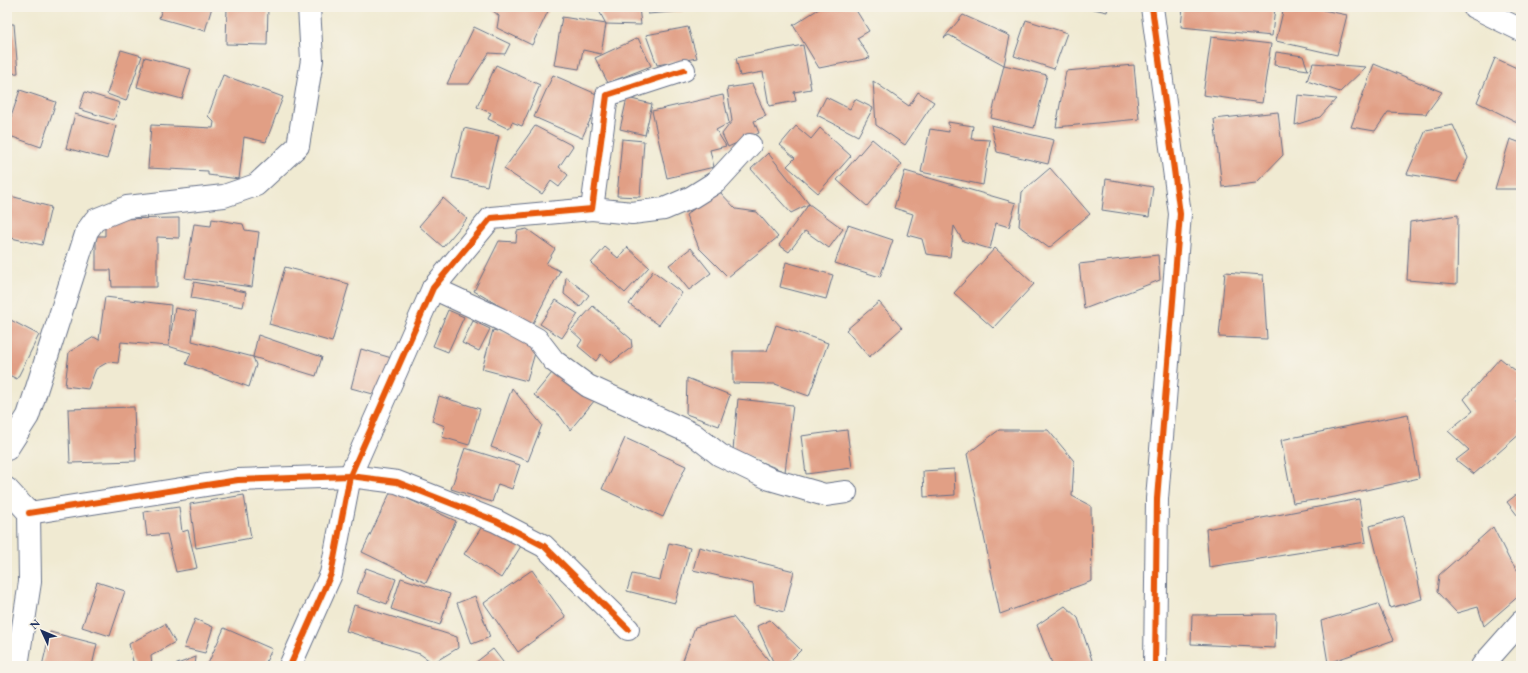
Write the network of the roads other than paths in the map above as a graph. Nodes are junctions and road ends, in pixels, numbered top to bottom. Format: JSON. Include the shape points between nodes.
{"nodes":[{"id":1,"x":309,"y":7,"type":"edge"},
{"id":2,"x":1152,"y":7,"type":"edge"},
{"id":3,"x":1474,"y":7,"type":"edge"},
{"id":4,"x":1521,"y":30,"type":"edge"},
{"id":5,"x":684,"y":70,"type":"dead end"},
{"id":6,"x":750,"y":145,"type":"dead end"},
{"id":7,"x":592,"y":209,"type":"junction"},
{"id":8,"x":433,"y":288,"type":"junction"},
{"id":9,"x":7,"y":449,"type":"edge"},
{"id":10,"x":350,"y":476,"type":"junction"},
{"id":11,"x":7,"y":489,"type":"edge"},
{"id":12,"x":846,"y":492,"type":"dead end"},
{"id":13,"x":29,"y":513,"type":"junction"},
{"id":14,"x":1521,"y":622,"type":"edge"},
{"id":15,"x":628,"y":629,"type":"dead end"},
{"id":16,"x":17,"y":666,"type":"edge"},
{"id":17,"x":290,"y":666,"type":"edge"},
{"id":18,"x":1155,"y":666,"type":"edge"},
{"id":19,"x":1482,"y":666,"type":"edge"}],
"edges":[{"from":1,"to":9,"type":"street","via":[[312,60],[298,146],[256,185],[224,196],[127,207],[95,220],[87,231],[28,416]]},
{"from":2,"to":18,"type":"street","via":[[1180,214],[1157,499]]},
{"from":3,"to":4,"type":"street"},
{"from":5,"to":7,"type":"street","via":[[607,95]]},
{"from":6,"to":7,"type":"street","via":[[716,182],[664,210],[632,213]]},
{"from":7,"to":8,"type":"street","via":[[491,218]]},
{"from":8,"to":10,"type":"street"},
{"from":8,"to":12,"type":"street","via":[[537,339],[554,361],[588,386],[693,434],[720,455],[770,479],[825,495]]},
{"from":10,"to":13,"type":"street","via":[[238,480]]},
{"from":10,"to":15,"type":"street","via":[[397,482],[496,521],[544,546]]},
{"from":10,"to":17,"type":"street","via":[[332,574]]},
{"from":11,"to":13,"type":"street"},
{"from":13,"to":16,"type":"street","via":[[30,582]]},
{"from":14,"to":19,"type":"street"}]}
